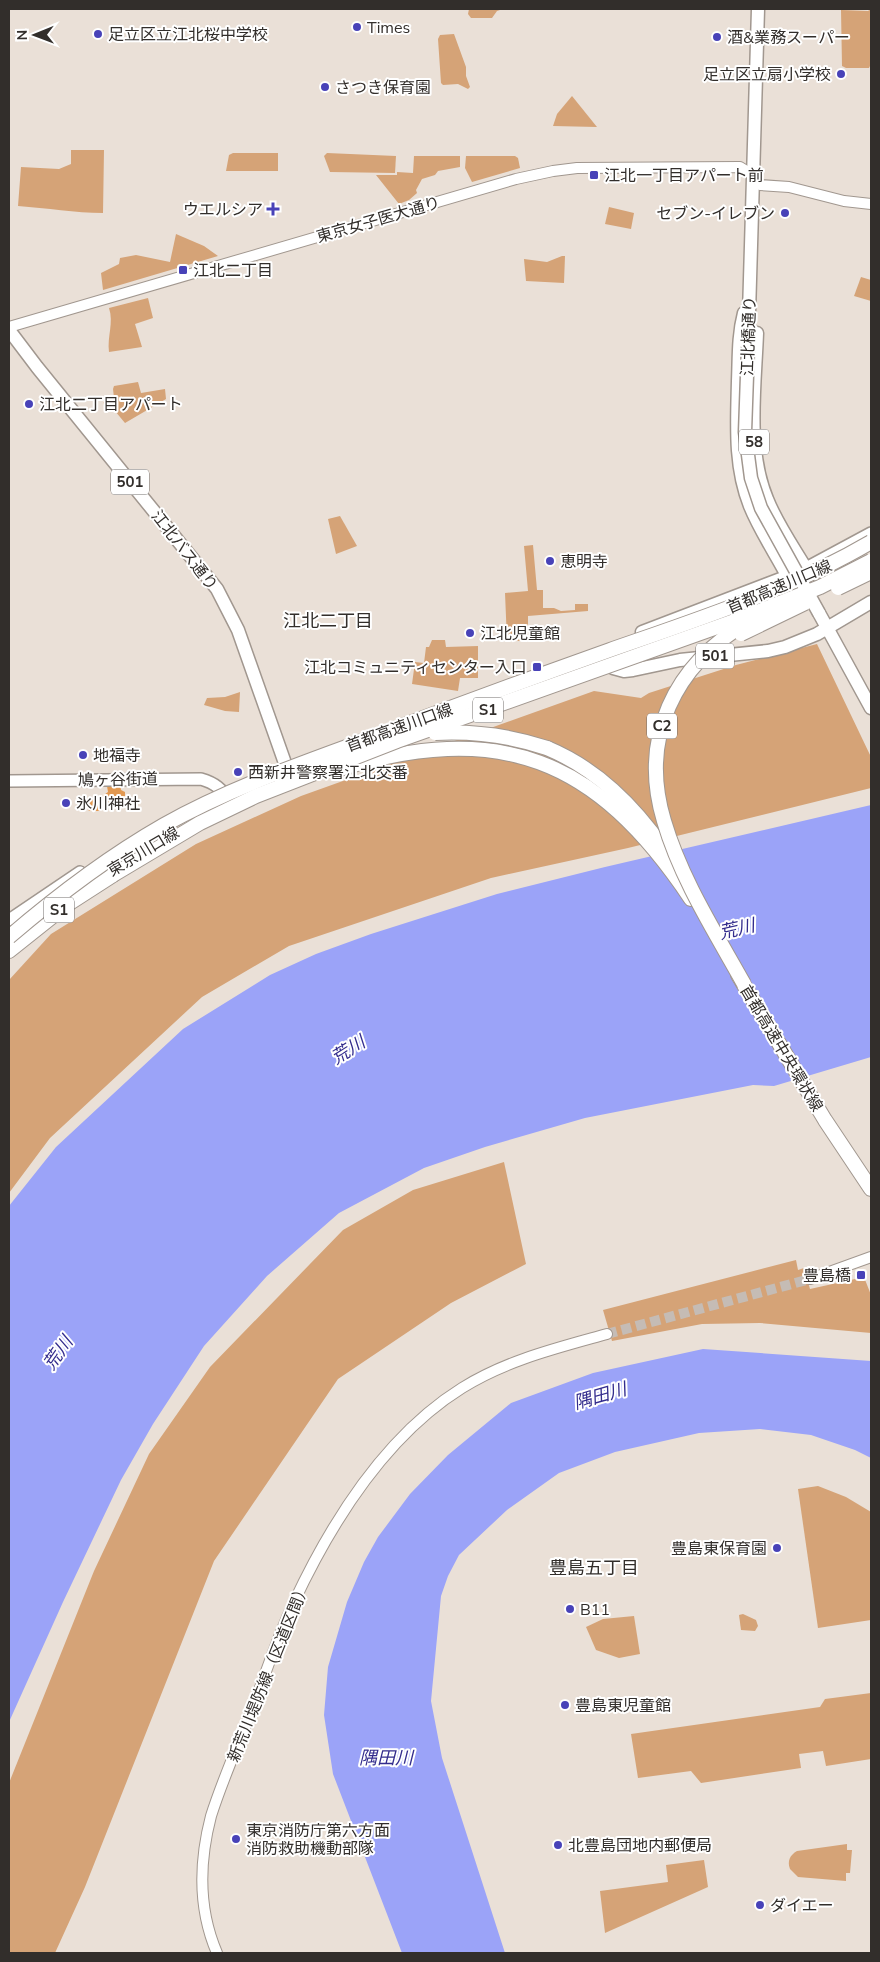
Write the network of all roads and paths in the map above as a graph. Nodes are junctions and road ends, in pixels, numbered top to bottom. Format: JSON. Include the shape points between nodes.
{"nodes":[{"id":1,"x":758,"y":9,"type":"edge"},
{"id":2,"x":752,"y":176,"type":"junction"},
{"id":3,"x":871,"y":204,"type":"edge"},
{"id":4,"x":750,"y":292,"type":"junction"},
{"id":5,"x":9,"y":327,"type":"edge"},
{"id":6,"x":9,"y":330,"type":"edge"},
{"id":7,"x":871,"y":533,"type":"edge"},
{"id":8,"x":871,"y":542,"type":"edge"},
{"id":9,"x":871,"y":549,"type":"edge"},
{"id":10,"x":871,"y":555,"type":"edge"},
{"id":11,"x":871,"y":561,"type":"edge"},
{"id":12,"x":871,"y":572,"type":"edge"},
{"id":13,"x":809,"y":573,"type":"junction"},
{"id":14,"x":791,"y":582,"type":"junction"},
{"id":15,"x":871,"y":602,"type":"edge"},
{"id":16,"x":828,"y":628,"type":"junction"},
{"id":17,"x":605,"y":652,"type":"junction"},
{"id":18,"x":871,"y":708,"type":"edge"},
{"id":19,"x":288,"y":771,"type":"junction"},
{"id":20,"x":9,"y":781,"type":"edge"},
{"id":21,"x":249,"y":784,"type":"junction"},
{"id":22,"x":270,"y":790,"type":"junction"},
{"id":23,"x":223,"y":791,"type":"junction"},
{"id":24,"x":230,"y":802,"type":"junction"},
{"id":25,"x":9,"y":920,"type":"edge"},
{"id":26,"x":9,"y":937,"type":"edge"},
{"id":27,"x":9,"y":945,"type":"edge"},
{"id":28,"x":9,"y":951,"type":"edge"},
{"id":29,"x":746,"y":983,"type":"junction"},
{"id":30,"x":871,"y":1183,"type":"edge"},
{"id":31,"x":871,"y":1189,"type":"edge"},
{"id":32,"x":871,"y":1257,"type":"edge"},
{"id":33,"x":810,"y":1280,"type":"tunnel mouth"},
{"id":34,"x":607,"y":1334,"type":"tunnel mouth"},
{"id":35,"x":217,"y":1953,"type":"edge"}],
"edges":[{"from":1,"to":2,"type":"main road","name":"江北橋通り","number":"58"},
{"from":2,"to":3,"type":"street","name":"東京女子医大通り","via":[[760,185],[789,187],[844,201]]},
{"from":2,"to":4,"type":"main road","name":"江北橋通り","number":"58"},
{"from":2,"to":5,"type":"street","name":"東京女子医大通り","via":[[740,168],[728,167],[577,168],[533,174]]},
{"from":4,"to":13,"type":"main road","number":"58","via":[[757,332],[754,444],[760,480],[774,517]]},
{"from":4,"to":14,"type":"main road","number":"58","via":[[739,329],[739,468],[757,522]]},
{"from":4,"to":16,"type":"main road","name":"江北橋通り","number":"58","bridge":true,"via":[[745,432],[751,478],[761,508]]},
{"from":6,"to":19,"type":"main road","name":"江北バス通り","number":"501","via":[[217,589],[238,630]]},
{"from":7,"to":13,"type":"main road"},
{"from":8,"to":21,"type":"highway","name":"首都高速川口線","number":"S1","bridge":true,"via":[[824,568],[733,607],[416,720]]},
{"from":9,"to":13,"type":"main road"},
{"from":10,"to":29,"type":"highway","name":"首都高速中央環状線","number":"C2","bridge":true,"via":[[718,642],[680,684],[662,724],[656,777],[664,821],[690,885]]},
{"from":11,"to":22,"type":"highway","name":"首都高速川口線","number":"S1","bridge":true,"via":[[820,587],[755,613]]},
{"from":12,"to":29,"type":"highway","name":"首都高速中央環状線","number":"C2","bridge":true,"via":[[721,646],[688,680],[666,724],[660,766],[668,820]]},
{"from":13,"to":14,"type":"main road"},
{"from":14,"to":17,"type":"main road"},
{"from":15,"to":16,"type":"main road"},
{"from":16,"to":17,"type":"main road","number":"501","via":[[768,651],[688,659],[624,671],[613,668]]},
{"from":16,"to":18,"type":"main road","name":"江北橋通り"},
{"from":17,"to":19,"type":"main road"},
{"from":19,"to":23,"type":"main road","name":"東京川口線"},
{"from":19,"to":24,"type":"main road","name":"東京川口線"},
{"from":20,"to":23,"type":"main road","name":"鳩ヶ谷街道","via":[[189,778],[209,781]]},
{"from":21,"to":26,"type":"highway","name":"首都高速川口線","number":"S1","bridge":true,"via":[[182,816],[120,852],[57,897]]},
{"from":21,"to":29,"type":"highway","name":"首都高速中央環状線","number":"S1","bridge":true,"via":[[373,744],[424,734],[498,736],[547,748],[591,771],[630,805],[679,870]]},
{"from":22,"to":28,"type":"highway","name":"首都高速川口線","number":"S1","bridge":true,"via":[[200,824],[122,870],[68,904]]},
{"from":22,"to":29,"type":"highway","name":"首都高速川口線","number":"S1","bridge":true,"via":[[374,760],[443,748],[497,751],[551,766],[609,804],[655,850]]},
{"from":23,"to":24,"type":"main road"},
{"from":23,"to":25,"type":"main road","name":"東京川口線","via":[[107,854]]},
{"from":24,"to":27,"type":"main road","name":"東京川口線","via":[[170,833],[114,868],[22,932]]},
{"from":29,"to":30,"type":"highway","name":"首都高速中央環状線","number":"C2"},
{"from":29,"to":31,"type":"highway","name":"首都高速中央環状線","number":"C2","via":[[825,1120]]},
{"from":32,"to":33,"type":"street"},
{"from":34,"to":35,"type":"street","name":"新荒川堤防線（区道区間）","via":[[507,1364],[481,1376],[439,1404],[394,1445],[329,1534],[294,1602],[210,1816],[201,1872],[206,1921]]}]}
